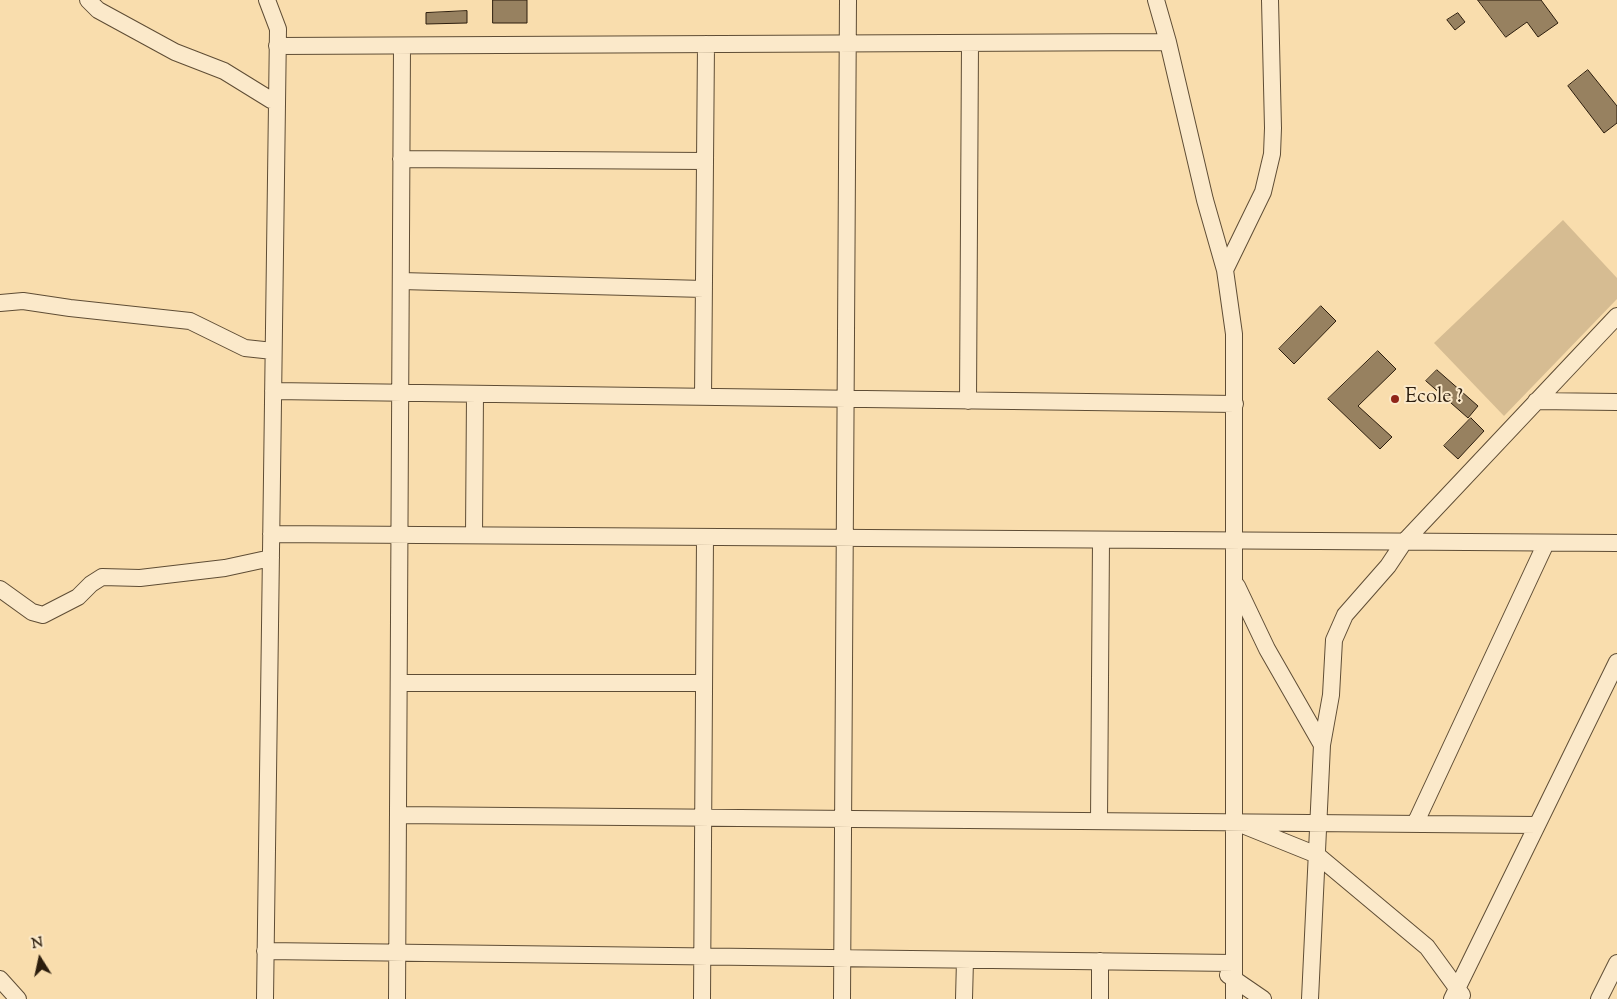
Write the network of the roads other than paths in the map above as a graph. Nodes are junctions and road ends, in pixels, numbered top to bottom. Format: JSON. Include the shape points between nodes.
{"nodes":[{"id":1,"x":88,"y":0,"type":"edge"},
{"id":2,"x":267,"y":0,"type":"edge"},
{"id":3,"x":848,"y":0,"type":"edge"},
{"id":4,"x":1156,"y":0,"type":"edge"},
{"id":5,"x":1270,"y":0,"type":"edge"},
{"id":6,"x":1168,"y":42,"type":"junction"},
{"id":7,"x":970,"y":43,"type":"junction"},
{"id":8,"x":706,"y":44,"type":"junction"},
{"id":9,"x":848,"y":44,"type":"junction"},
{"id":10,"x":277,"y":46,"type":"junction"},
{"id":11,"x":402,"y":46,"type":"junction"},
{"id":12,"x":271,"y":100,"type":"dead end"},
{"id":13,"x":401,"y":159,"type":"junction"},
{"id":14,"x":705,"y":161,"type":"junction"},
{"id":15,"x":1225,"y":270,"type":"junction"},
{"id":16,"x":400,"y":281,"type":"junction"},
{"id":17,"x":704,"y":289,"type":"junction"},
{"id":18,"x":0,"y":303,"type":"edge"},
{"id":19,"x":1617,"y":316,"type":"edge"},
{"id":20,"x":273,"y":351,"type":"junction"},
{"id":21,"x":273,"y":391,"type":"junction"},
{"id":22,"x":400,"y":393,"type":"junction"},
{"id":23,"x":475,"y":394,"type":"junction"},
{"id":24,"x":704,"y":397,"type":"junction"},
{"id":25,"x":845,"y":399,"type":"junction"},
{"id":26,"x":968,"y":401,"type":"junction"},
{"id":27,"x":1536,"y":401,"type":"junction"},
{"id":28,"x":1617,"y":402,"type":"edge"},
{"id":29,"x":1235,"y":404,"type":"junction"},
{"id":30,"x":271,"y":534,"type":"junction"},
{"id":31,"x":400,"y":535,"type":"junction"},
{"id":32,"x":474,"y":535,"type":"junction"},
{"id":33,"x":705,"y":537,"type":"junction"},
{"id":34,"x":844,"y":538,"type":"junction"},
{"id":35,"x":1102,"y":540,"type":"junction"},
{"id":36,"x":1235,"y":540,"type":"junction"},
{"id":37,"x":1404,"y":542,"type":"junction"},
{"id":38,"x":1546,"y":543,"type":"junction"},
{"id":39,"x":1617,"y":543,"type":"edge"},
{"id":40,"x":271,"y":558,"type":"junction"},
{"id":41,"x":1235,"y":581,"type":"junction"},
{"id":42,"x":0,"y":589,"type":"edge"},
{"id":43,"x":1617,"y":662,"type":"edge"},
{"id":44,"x":399,"y":683,"type":"junction"},
{"id":45,"x":704,"y":683,"type":"junction"},
{"id":46,"x":1322,"y":745,"type":"junction"},
{"id":47,"x":398,"y":815,"type":"junction"},
{"id":48,"x":703,"y":818,"type":"junction"},
{"id":49,"x":843,"y":819,"type":"junction"},
{"id":50,"x":1099,"y":821,"type":"junction"},
{"id":51,"x":1235,"y":822,"type":"junction"},
{"id":52,"x":1319,"y":823,"type":"junction"},
{"id":53,"x":1415,"y":824,"type":"junction"},
{"id":54,"x":1537,"y":825,"type":"junction"},
{"id":55,"x":1317,"y":856,"type":"junction"},
{"id":56,"x":265,"y":951,"type":"junction"},
{"id":57,"x":398,"y":952,"type":"junction"},
{"id":58,"x":702,"y":956,"type":"junction"},
{"id":59,"x":842,"y":958,"type":"junction"},
{"id":60,"x":965,"y":960,"type":"junction"},
{"id":61,"x":1100,"y":961,"type":"junction"},
{"id":62,"x":1617,"y":963,"type":"edge"},
{"id":63,"x":1234,"y":971,"type":"junction"},
{"id":64,"x":0,"y":979,"type":"edge"},
{"id":65,"x":1458,"y":995,"type":"edge"},
{"id":66,"x":18,"y":999,"type":"edge"},
{"id":67,"x":265,"y":999,"type":"edge"},
{"id":68,"x":398,"y":999,"type":"edge"},
{"id":69,"x":702,"y":999,"type":"edge"},
{"id":70,"x":842,"y":999,"type":"edge"},
{"id":71,"x":964,"y":999,"type":"edge"},
{"id":72,"x":1100,"y":999,"type":"edge"},
{"id":73,"x":1234,"y":999,"type":"edge"},
{"id":74,"x":1263,"y":999,"type":"edge"},
{"id":75,"x":1310,"y":999,"type":"edge"},
{"id":76,"x":1599,"y":999,"type":"edge"}],
"edges":[{"from":1,"to":12,"type":"street","via":[[98,10],[175,52],[224,72]]},
{"from":2,"to":10,"type":"street","via":[[278,28]]},
{"from":3,"to":9,"type":"street"},
{"from":4,"to":6,"type":"street"},
{"from":5,"to":15,"type":"street","via":[[1272,154],[1263,192]]},
{"from":6,"to":7,"type":"street"},
{"from":6,"to":15,"type":"street"},
{"from":7,"to":9,"type":"street"},
{"from":7,"to":26,"type":"street"},
{"from":8,"to":9,"type":"street"},
{"from":8,"to":11,"type":"street"},
{"from":8,"to":14,"type":"street"},
{"from":9,"to":25,"type":"street"},
{"from":10,"to":11,"type":"street"},
{"from":10,"to":20,"type":"street"},
{"from":11,"to":13,"type":"street"},
{"from":13,"to":14,"type":"street"},
{"from":13,"to":16,"type":"street"},
{"from":14,"to":17,"type":"street"},
{"from":15,"to":29,"type":"street","via":[[1234,334]]},
{"from":16,"to":17,"type":"street"},
{"from":16,"to":22,"type":"street"},
{"from":17,"to":24,"type":"street"},
{"from":18,"to":20,"type":"street","via":[[23,301],[190,321],[246,348]]},
{"from":19,"to":27,"type":"street"},
{"from":20,"to":21,"type":"street"},
{"from":21,"to":22,"type":"street"},
{"from":21,"to":30,"type":"street"},
{"from":22,"to":23,"type":"street"},
{"from":22,"to":31,"type":"street"},
{"from":23,"to":24,"type":"street"},
{"from":23,"to":32,"type":"street"},
{"from":24,"to":25,"type":"street"},
{"from":25,"to":26,"type":"street"},
{"from":25,"to":34,"type":"street"},
{"from":26,"to":29,"type":"street"},
{"from":27,"to":28,"type":"street"},
{"from":27,"to":37,"type":"street"},
{"from":29,"to":36,"type":"street"},
{"from":30,"to":31,"type":"street"},
{"from":30,"to":40,"type":"street"},
{"from":31,"to":32,"type":"street"},
{"from":31,"to":44,"type":"street"},
{"from":32,"to":33,"type":"street"},
{"from":33,"to":34,"type":"street"},
{"from":33,"to":45,"type":"street"},
{"from":34,"to":35,"type":"street"},
{"from":34,"to":49,"type":"street"},
{"from":35,"to":36,"type":"street"},
{"from":35,"to":50,"type":"street"},
{"from":36,"to":37,"type":"street"},
{"from":36,"to":41,"type":"street"},
{"from":37,"to":38,"type":"street"},
{"from":37,"to":46,"type":"street","via":[[1388,566],[1345,615],[1334,640],[1331,695]]},
{"from":38,"to":39,"type":"street"},
{"from":38,"to":53,"type":"street"},
{"from":40,"to":42,"type":"street","via":[[225,568],[140,578],[102,577],[78,597],[43,615],[32,612]]},
{"from":40,"to":56,"type":"street"},
{"from":41,"to":46,"type":"street","via":[[1267,649]]},
{"from":41,"to":51,"type":"street"},
{"from":43,"to":54,"type":"street"},
{"from":44,"to":45,"type":"street"},
{"from":44,"to":47,"type":"street"},
{"from":45,"to":48,"type":"street"},
{"from":46,"to":52,"type":"street"},
{"from":47,"to":48,"type":"street"},
{"from":47,"to":57,"type":"street"},
{"from":48,"to":49,"type":"street"},
{"from":48,"to":58,"type":"street"},
{"from":49,"to":50,"type":"street"},
{"from":49,"to":59,"type":"street"},
{"from":50,"to":51,"type":"street"},
{"from":51,"to":52,"type":"street"},
{"from":51,"to":55,"type":"street"},
{"from":51,"to":63,"type":"street"},
{"from":52,"to":53,"type":"street"},
{"from":52,"to":55,"type":"street"},
{"from":53,"to":54,"type":"street"},
{"from":54,"to":65,"type":"street"},
{"from":55,"to":65,"type":"street","via":[[1427,947]]},
{"from":55,"to":75,"type":"street"},
{"from":56,"to":57,"type":"street"},
{"from":56,"to":67,"type":"street"},
{"from":57,"to":58,"type":"street"},
{"from":57,"to":68,"type":"street"},
{"from":58,"to":59,"type":"street"},
{"from":58,"to":69,"type":"street"},
{"from":59,"to":60,"type":"street"},
{"from":59,"to":70,"type":"street"},
{"from":60,"to":61,"type":"street"},
{"from":60,"to":71,"type":"street"},
{"from":61,"to":63,"type":"street","via":[[1207,962]]},
{"from":61,"to":72,"type":"street"},
{"from":62,"to":76,"type":"street"},
{"from":63,"to":73,"type":"street"},
{"from":63,"to":74,"type":"street"},
{"from":64,"to":66,"type":"street"}]}
